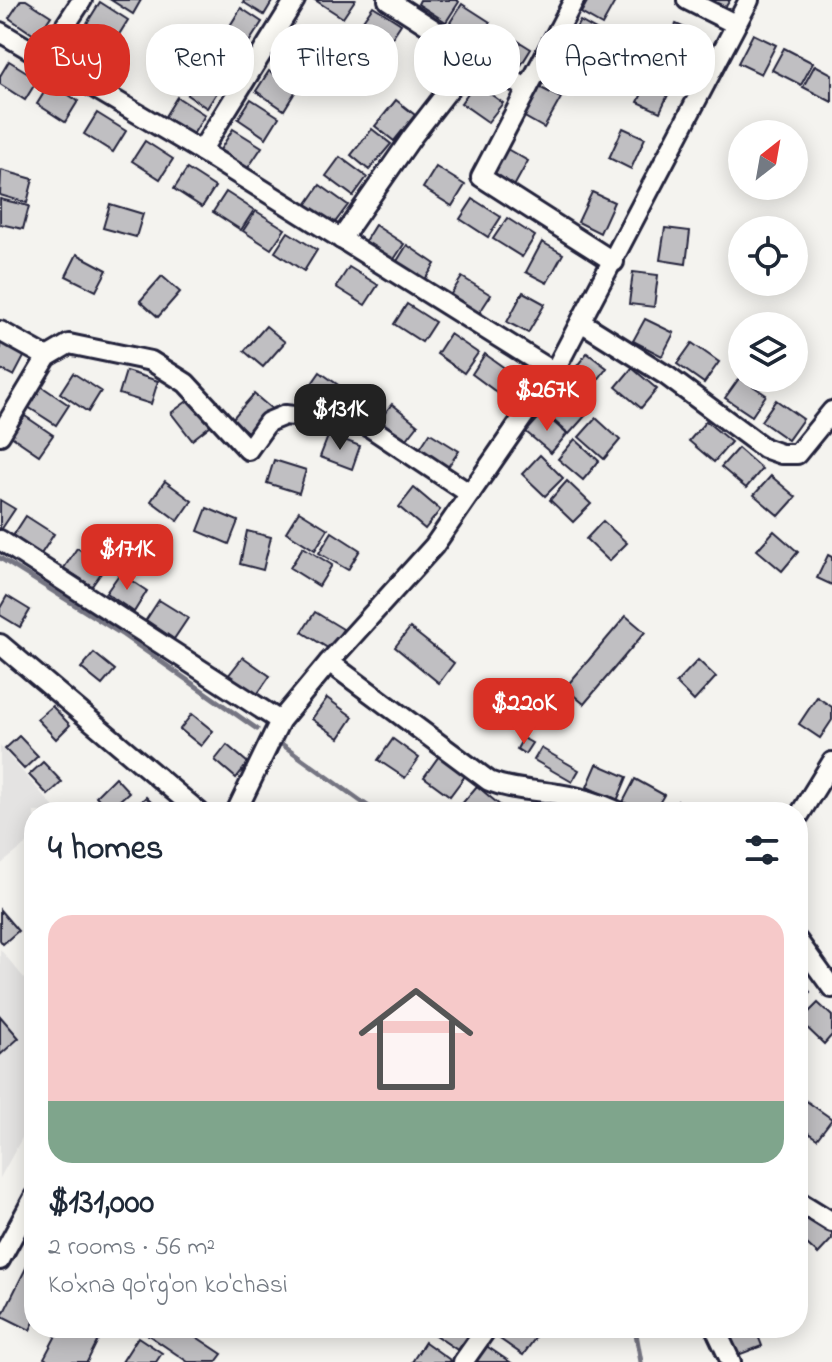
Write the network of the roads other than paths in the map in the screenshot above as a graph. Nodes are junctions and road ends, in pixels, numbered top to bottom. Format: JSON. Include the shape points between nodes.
{"nodes":[{"id":1,"x":82,"y":0,"type":"edge"},
{"id":2,"x":295,"y":0,"type":"edge"},
{"id":3,"x":388,"y":0,"type":"edge"},
{"id":4,"x":574,"y":0,"type":"edge"},
{"id":5,"x":687,"y":0,"type":"edge"},
{"id":6,"x":749,"y":0,"type":"edge"},
{"id":7,"x":66,"y":24,"type":"edge"},
{"id":8,"x":425,"y":24,"type":"edge"},
{"id":9,"x":735,"y":24,"type":"junction"},
{"id":10,"x":0,"y":32,"type":"edge"},
{"id":11,"x":24,"y":46,"type":"edge"},
{"id":12,"x":520,"y":85,"type":"edge"},
{"id":13,"x":527,"y":89,"type":"junction"},
{"id":14,"x":108,"y":96,"type":"edge"},
{"id":15,"x":444,"y":96,"type":"edge"},
{"id":16,"x":201,"y":151,"type":"junction"},
{"id":17,"x":341,"y":239,"type":"junction"},
{"id":18,"x":614,"y":262,"type":"junction"},
{"id":19,"x":581,"y":322,"type":"junction"},
{"id":20,"x":0,"y":331,"type":"edge"},
{"id":21,"x":47,"y":357,"type":"junction"},
{"id":22,"x":554,"y":372,"type":"junction"},
{"id":23,"x":832,"y":411,"type":"edge"},
{"id":24,"x":0,"y":435,"type":"edge"},
{"id":25,"x":470,"y":494,"type":"junction"},
{"id":26,"x":0,"y":540,"type":"edge"},
{"id":27,"x":0,"y":644,"type":"edge"},
{"id":28,"x":329,"y":662,"type":"junction"},
{"id":29,"x":280,"y":721,"type":"junction"},
{"id":30,"x":832,"y":762,"type":"edge"},
{"id":31,"x":187,"y":802,"type":"edge"},
{"id":32,"x":241,"y":802,"type":"edge"},
{"id":33,"x":591,"y":802,"type":"edge"},
{"id":34,"x":807,"y":802,"type":"edge"},
{"id":35,"x":808,"y":955,"type":"edge"},
{"id":36,"x":832,"y":988,"type":"edge"},
{"id":37,"x":808,"y":1207,"type":"edge"},
{"id":38,"x":24,"y":1216,"type":"edge"},
{"id":39,"x":832,"y":1222,"type":"edge"},
{"id":40,"x":0,"y":1260,"type":"edge"},
{"id":41,"x":480,"y":1338,"type":"edge"},
{"id":42,"x":720,"y":1338,"type":"edge"},
{"id":43,"x":463,"y":1362,"type":"edge"},
{"id":44,"x":731,"y":1362,"type":"edge"}],
"edges":[{"from":1,"to":7,"type":"street"},
{"from":2,"to":16,"type":"street"},
{"from":3,"to":8,"type":"street"},
{"from":4,"to":13,"type":"street"},
{"from":5,"to":9,"type":"street"},
{"from":6,"to":9,"type":"street"},
{"from":9,"to":18,"type":"street"},
{"from":10,"to":11,"type":"street"},
{"from":12,"to":13,"type":"street"},
{"from":13,"to":18,"type":"street","via":[[481,177]]},
{"from":14,"to":16,"type":"street"},
{"from":15,"to":17,"type":"street"},
{"from":16,"to":17,"type":"street"},
{"from":17,"to":22,"type":"street"},
{"from":18,"to":19,"type":"street"},
{"from":19,"to":22,"type":"street"},
{"from":19,"to":23,"type":"street","via":[[667,376],[764,448],[797,454]]},
{"from":20,"to":21,"type":"street"},
{"from":21,"to":24,"type":"street"},
{"from":21,"to":25,"type":"street","via":[[69,344],[151,361],[186,383],[248,450],[268,422],[285,415],[365,424]]},
{"from":22,"to":25,"type":"street"},
{"from":25,"to":28,"type":"street","via":[[434,546]]},
{"from":26,"to":29,"type":"street"},
{"from":27,"to":31,"type":"street"},
{"from":28,"to":29,"type":"street"},
{"from":28,"to":33,"type":"street","via":[[489,781]]},
{"from":29,"to":32,"type":"street"},
{"from":30,"to":34,"type":"street"},
{"from":35,"to":36,"type":"street"},
{"from":37,"to":39,"type":"street"},
{"from":38,"to":40,"type":"street"},
{"from":41,"to":43,"type":"street"},
{"from":42,"to":44,"type":"street"}]}
